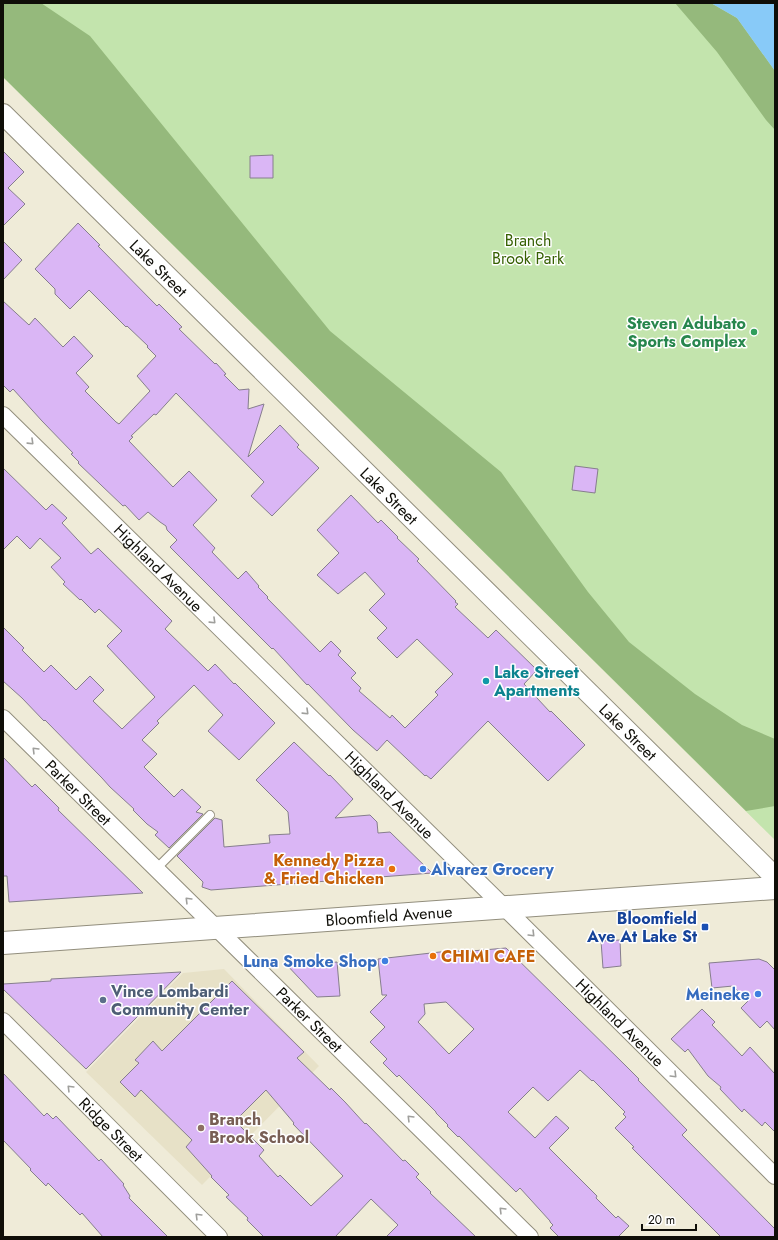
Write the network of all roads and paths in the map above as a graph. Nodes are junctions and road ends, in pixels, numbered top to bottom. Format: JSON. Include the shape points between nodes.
{"nodes":[{"id":1,"x":3,"y":114,"type":"edge"},
{"id":2,"x":3,"y":414,"type":"edge"},
{"id":3,"x":3,"y":718,"type":"edge"},
{"id":4,"x":210,"y":815,"type":"dead end"},
{"id":5,"x":156,"y":869,"type":"junction"},
{"id":6,"x":775,"y":877,"type":"edge"},
{"id":7,"x":775,"y":888,"type":"edge"},
{"id":8,"x":504,"y":907,"type":"junction"},
{"id":9,"x":216,"y":928,"type":"junction"},
{"id":10,"x":3,"y":943,"type":"edge"},
{"id":11,"x":3,"y":1021,"type":"edge"},
{"id":12,"x":775,"y":1176,"type":"edge"},
{"id":13,"x":219,"y":1237,"type":"edge"},
{"id":14,"x":530,"y":1237,"type":"edge"}],
"edges":[{"from":1,"to":6,"type":"street","name":"Lake Street"},
{"from":2,"to":8,"type":"street","name":"Highland Avenue","one_way":true},
{"from":5,"to":3,"type":"street","name":"Parker Street","one_way":true},
{"from":4,"to":5,"type":"lane"},
{"from":9,"to":5,"type":"street","name":"Parker Street","one_way":true},
{"from":7,"to":8,"type":"main road","name":"Bloomfield Avenue"},
{"from":8,"to":9,"type":"main road","name":"Bloomfield Avenue"},
{"from":8,"to":12,"type":"street","name":"Highland Avenue","one_way":true},
{"from":9,"to":10,"type":"main road","name":"Bloomfield Avenue"},
{"from":14,"to":9,"type":"street","name":"Parker Street","one_way":true},
{"from":13,"to":11,"type":"street","name":"Ridge Street","one_way":true}]}
